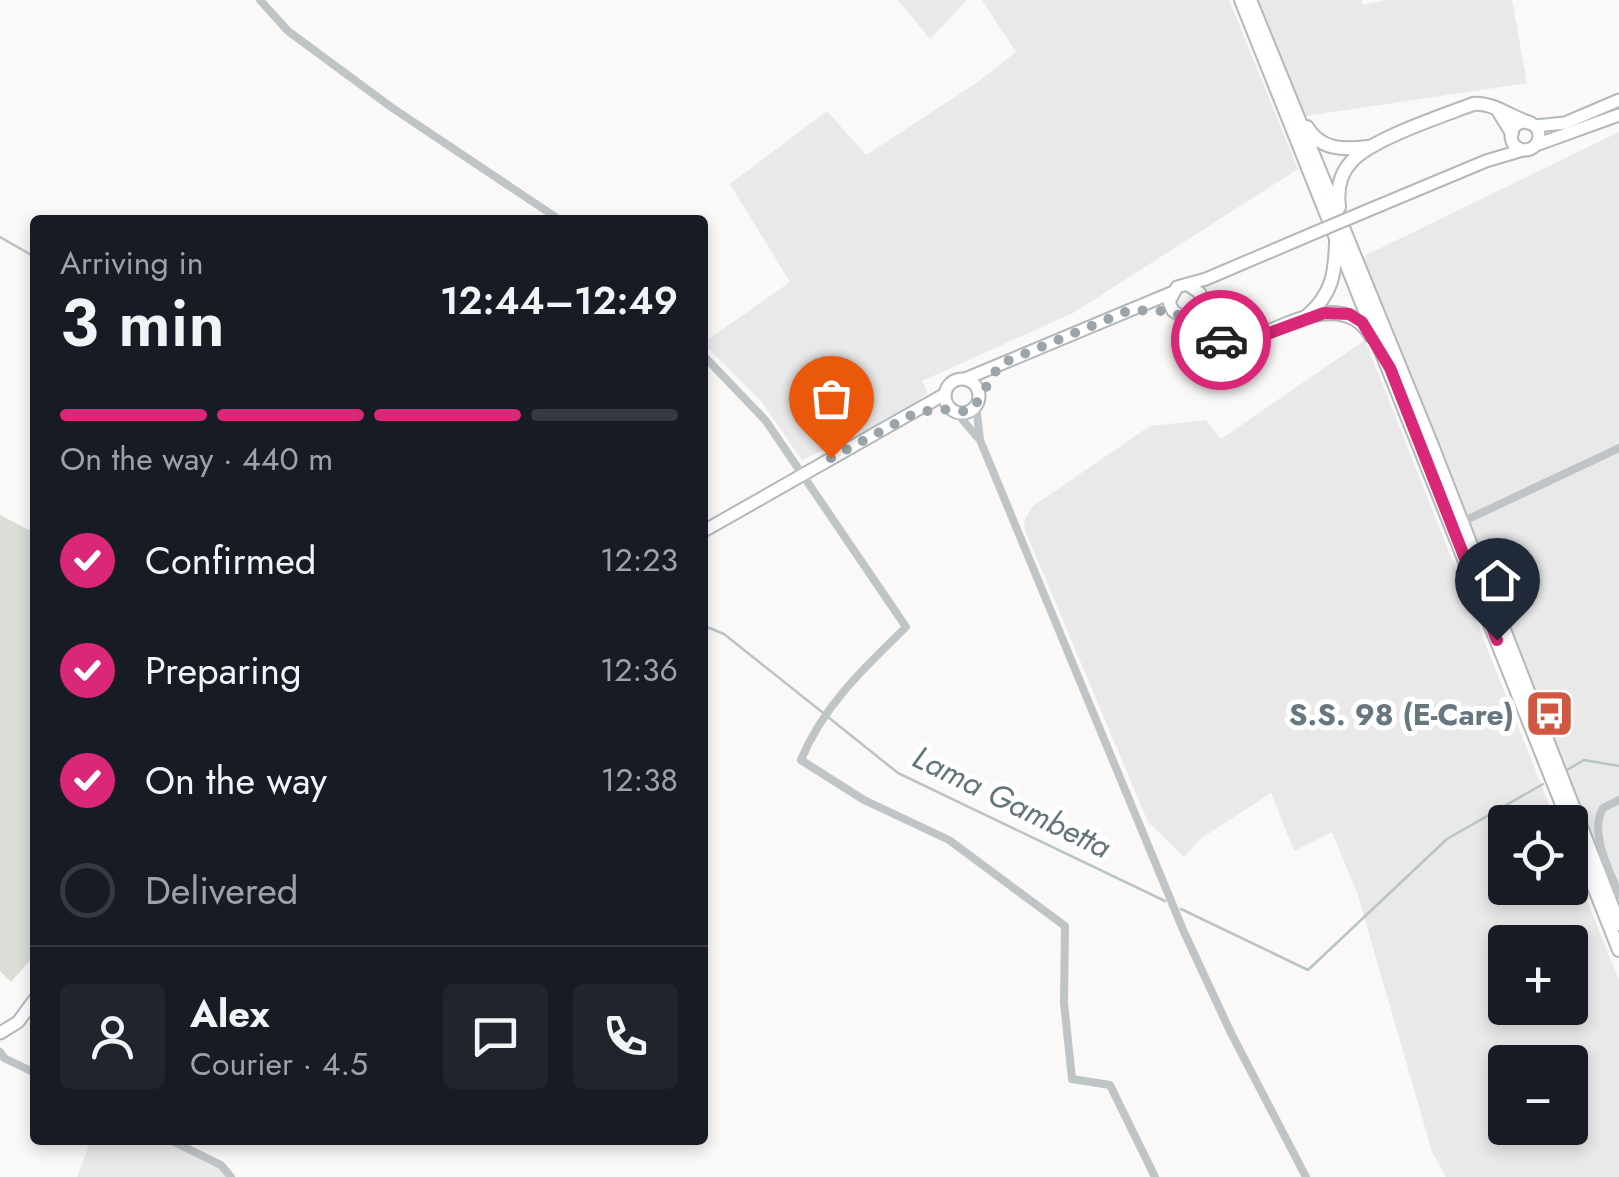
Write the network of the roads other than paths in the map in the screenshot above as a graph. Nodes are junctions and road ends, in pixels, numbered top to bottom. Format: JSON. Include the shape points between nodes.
{"nodes":[{"id":1,"x":260,"y":0,"type":"edge"},
{"id":2,"x":1241,"y":0,"type":"edge"},
{"id":3,"x":1250,"y":0,"type":"edge"},
{"id":4,"x":1619,"y":100,"type":"edge"},
{"id":5,"x":1295,"y":108,"type":"junction"},
{"id":6,"x":1498,"y":110,"type":"junction"},
{"id":7,"x":1619,"y":114,"type":"edge"},
{"id":8,"x":1532,"y":124,"type":"junction"},
{"id":9,"x":1521,"y":142,"type":"junction"},
{"id":10,"x":1370,"y":147,"type":"junction"},
{"id":11,"x":553,"y":215,"type":"edge"},
{"id":12,"x":1342,"y":236,"type":"junction"},
{"id":13,"x":1231,"y":269,"type":"junction"},
{"id":14,"x":1188,"y":285,"type":"junction"},
{"id":15,"x":1171,"y":293,"type":"junction"},
{"id":16,"x":1201,"y":303,"type":"junction"},
{"id":17,"x":1130,"y":310,"type":"junction"},
{"id":18,"x":1182,"y":316,"type":"junction"},
{"id":19,"x":1304,"y":318,"type":"junction"},
{"id":20,"x":1214,"y":337,"type":"junction"},
{"id":21,"x":708,"y":360,"type":"edge"},
{"id":22,"x":1000,"y":364,"type":"junction"},
{"id":23,"x":1390,"y":368,"type":"junction"},
{"id":24,"x":965,"y":379,"type":"junction"},
{"id":25,"x":945,"y":394,"type":"junction"},
{"id":26,"x":977,"y":401,"type":"junction"},
{"id":27,"x":954,"y":410,"type":"junction"},
{"id":28,"x":917,"y":412,"type":"junction"},
{"id":29,"x":980,"y":440,"type":"junction"},
{"id":30,"x":1619,"y":448,"type":"edge"},
{"id":31,"x":802,"y":474,"type":"junction"},
{"id":32,"x":1462,"y":522,"type":"junction"},
{"id":33,"x":708,"y":529,"type":"edge"},
{"id":34,"x":1619,"y":800,"type":"edge"},
{"id":35,"x":1562,"y":805,"type":"edge"},
{"id":36,"x":1588,"y":872,"type":"edge"},
{"id":37,"x":1602,"y":880,"type":"junction"},
{"id":38,"x":1619,"y":894,"type":"edge"},
{"id":39,"x":1619,"y":909,"type":"edge"},
{"id":40,"x":1619,"y":924,"type":"edge"},
{"id":41,"x":1619,"y":950,"type":"edge"},
{"id":42,"x":30,"y":1006,"type":"edge"},
{"id":43,"x":0,"y":1034,"type":"edge"},
{"id":44,"x":0,"y":1052,"type":"edge"},
{"id":45,"x":30,"y":1071,"type":"edge"},
{"id":46,"x":180,"y":1145,"type":"edge"},
{"id":47,"x":230,"y":1177,"type":"edge"},
{"id":48,"x":1155,"y":1177,"type":"edge"},
{"id":49,"x":1306,"y":1177,"type":"edge"}],
"edges":[{"from":1,"to":11,"type":"street","via":[[288,31],[361,85]]},
{"from":2,"to":12,"type":"main road"},
{"from":3,"to":5,"type":"main road"},
{"from":4,"to":8,"type":"main road","via":[[1565,123]]},
{"from":5,"to":10,"type":"main road","via":[[1326,146]]},
{"from":5,"to":12,"type":"main road"},
{"from":6,"to":8,"type":"main road"},
{"from":6,"to":9,"type":"main road"},
{"from":6,"to":10,"type":"main road","via":[[1473,104]]},
{"from":7,"to":9,"type":"main road"},
{"from":8,"to":9,"type":"main road","via":[[1517,125]]},
{"from":8,"to":9,"type":"main road","via":[[1539,136]]},
{"from":9,"to":13,"type":"main road","bridge":true},
{"from":10,"to":12,"type":"main road","via":[[1341,178]]},
{"from":12,"to":19,"type":"main road","via":[[1332,286]]},
{"from":12,"to":23,"type":"main road"},
{"from":12,"to":32,"type":"main road"},
{"from":13,"to":14,"type":"main road"},
{"from":13,"to":16,"type":"main road"},
{"from":14,"to":15,"type":"main road"},
{"from":14,"to":16,"type":"main road"},
{"from":15,"to":17,"type":"main road"},
{"from":15,"to":18,"type":"main road","via":[[1170,307]]},
{"from":16,"to":18,"type":"main road"},
{"from":16,"to":20,"type":"main road"},
{"from":17,"to":18,"type":"main road"},
{"from":17,"to":22,"type":"main road"},
{"from":18,"to":20,"type":"main road"},
{"from":19,"to":20,"type":"main road","via":[[1242,343]]},
{"from":19,"to":23,"type":"main road","via":[[1342,312],[1356,317]]},
{"from":21,"to":31,"type":"street","via":[[766,422]]},
{"from":22,"to":24,"type":"main road"},
{"from":22,"to":26,"type":"main road"},
{"from":23,"to":35,"type":"main road"},
{"from":24,"to":25,"type":"main road","via":[[949,384]]},
{"from":24,"to":26,"type":"main road","via":[[974,384]]},
{"from":25,"to":27,"type":"main road"},
{"from":25,"to":28,"type":"main road"},
{"from":26,"to":27,"type":"main road","via":[[967,412]]},
{"from":26,"to":29,"type":"street"},
{"from":27,"to":28,"type":"main road"},
{"from":27,"to":29,"type":"street"},
{"from":28,"to":31,"type":"main road"},
{"from":29,"to":49,"type":"street","via":[[1184,932]]},
{"from":30,"to":32,"type":"street"},
{"from":31,"to":33,"type":"main road"},
{"from":31,"to":48,"type":"street","via":[[906,627],[859,672],[813,731],[801,760],[864,800],[949,840],[1065,926],[1072,1079],[1110,1084]]},
{"from":32,"to":37,"type":"main road"},
{"from":34,"to":38,"type":"street","via":[[1602,808],[1598,823]]},
{"from":36,"to":41,"type":"main road"},
{"from":37,"to":39,"type":"street"},
{"from":37,"to":40,"type":"main road"},
{"from":42,"to":43,"type":"main road"},
{"from":44,"to":45,"type":"street"},
{"from":46,"to":47,"type":"street","via":[[221,1165]]}]}
